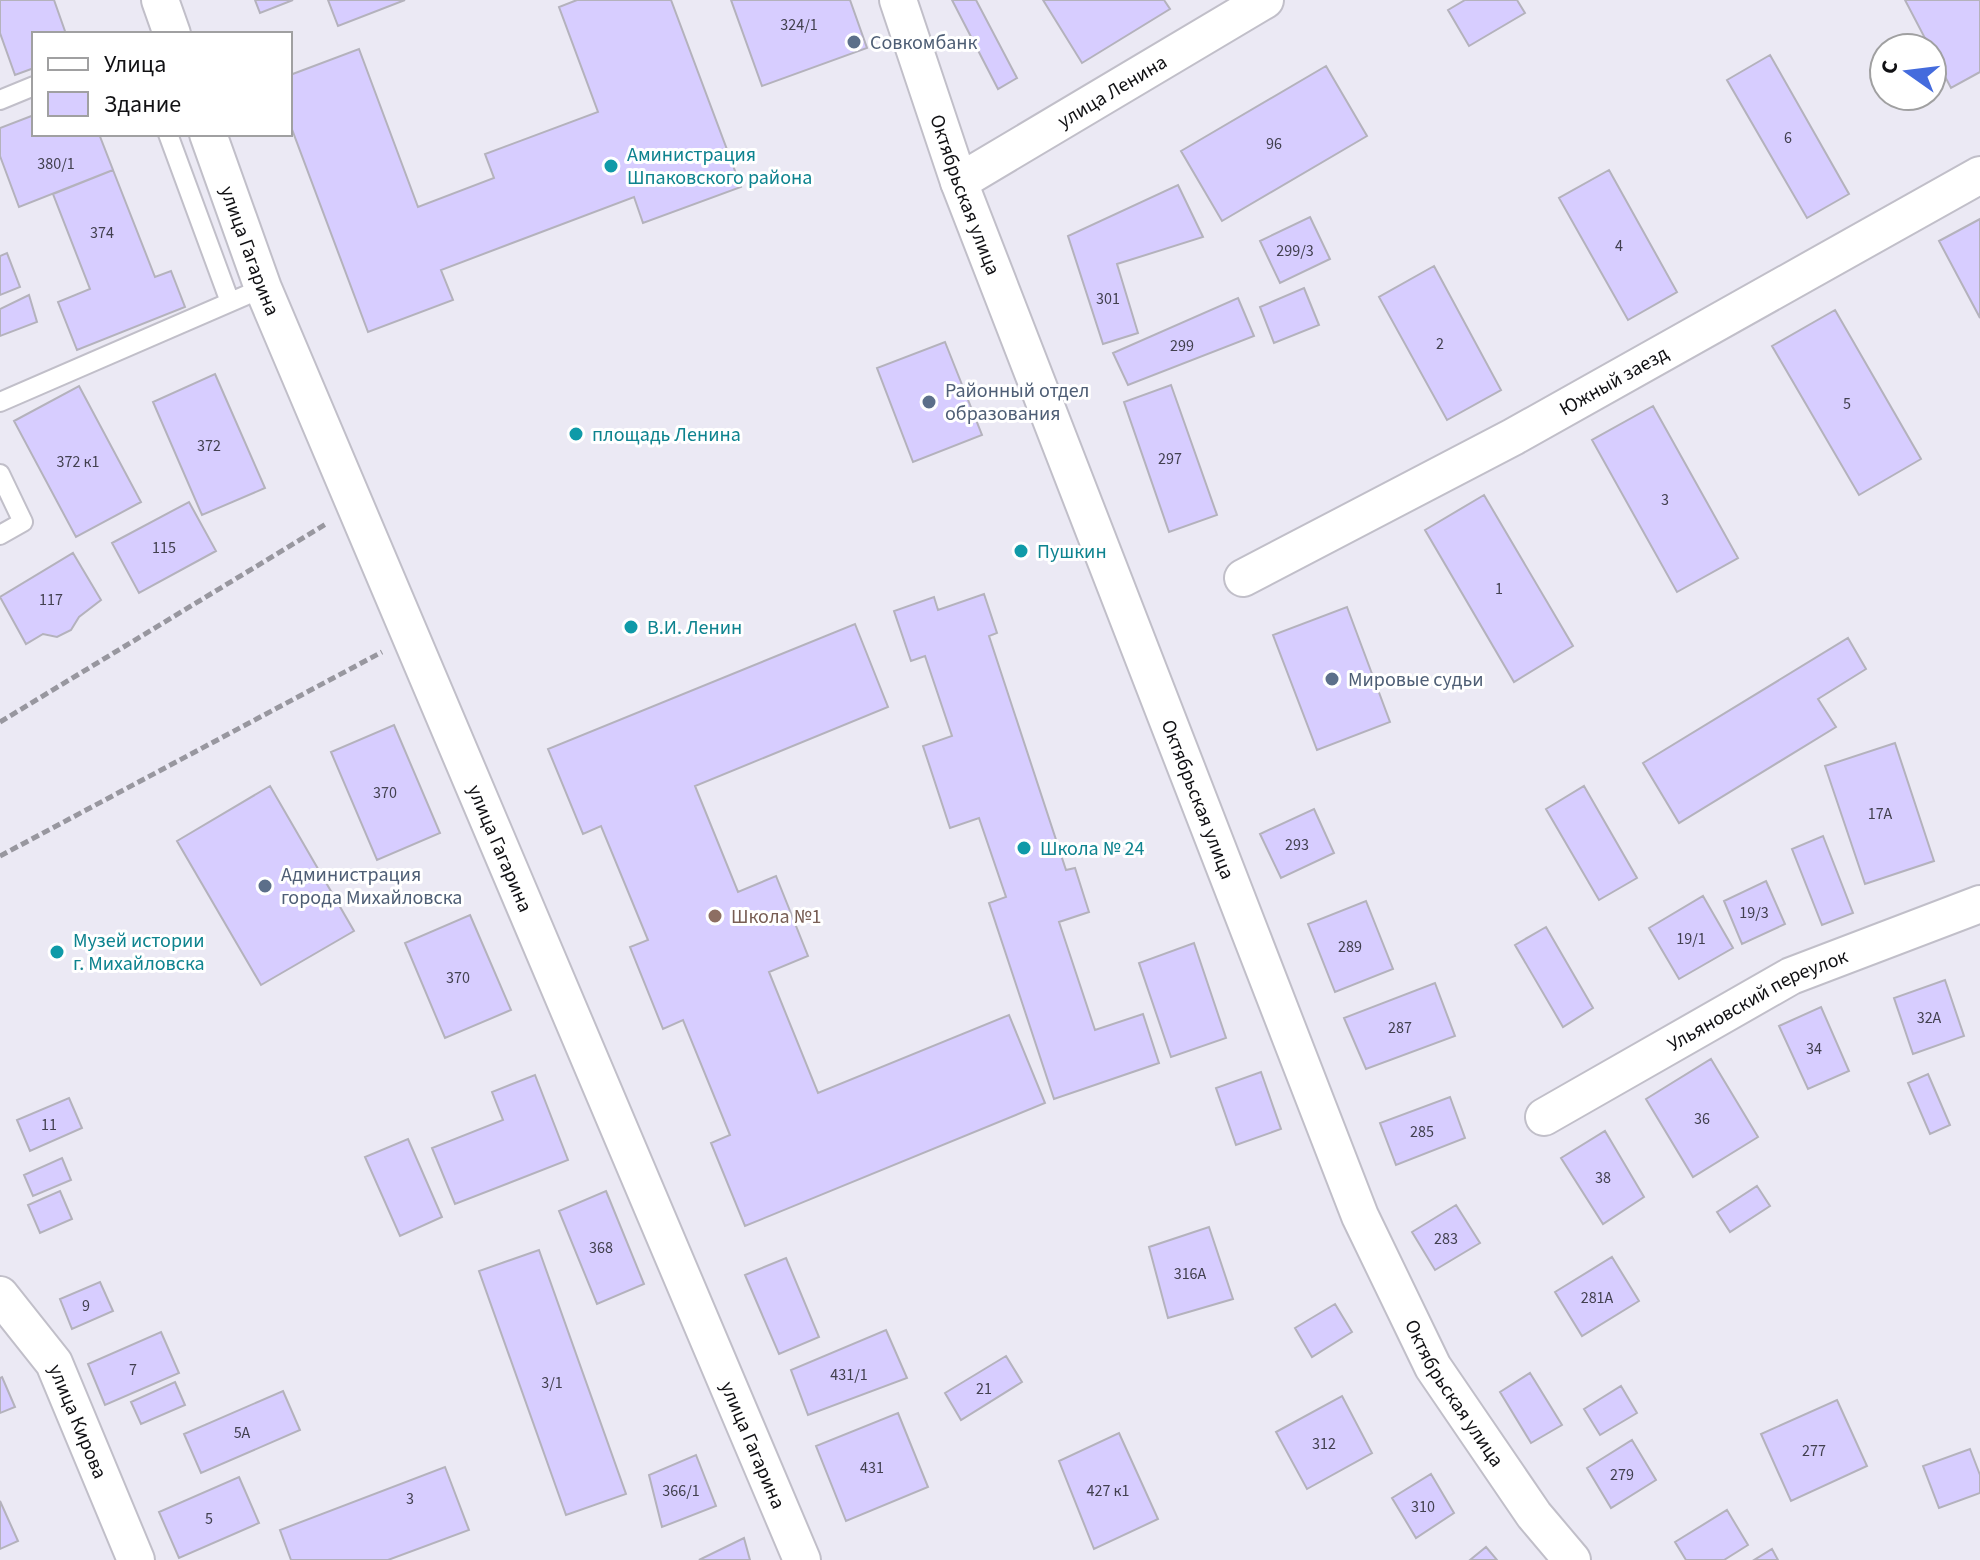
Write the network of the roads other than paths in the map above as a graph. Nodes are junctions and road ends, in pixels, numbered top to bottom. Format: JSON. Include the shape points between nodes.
{"nodes":[{"id":1,"x":898,"y":0,"type":"edge"},
{"id":2,"x":1265,"y":0,"type":"edge"},
{"id":3,"x":32,"y":87,"type":"edge"},
{"id":4,"x":0,"y":100,"type":"edge"},
{"id":5,"x":169,"y":136,"type":"edge"},
{"id":6,"x":209,"y":136,"type":"edge"},
{"id":7,"x":1980,"y":175,"type":"edge"},
{"id":8,"x":959,"y":182,"type":"junction"},
{"id":9,"x":263,"y":288,"type":"junction"},
{"id":10,"x":230,"y":302,"type":"junction"},
{"id":11,"x":0,"y":402,"type":"edge"},
{"id":12,"x":0,"y":474,"type":"edge"},
{"id":13,"x":0,"y":535,"type":"edge"},
{"id":14,"x":1243,"y":578,"type":"dead end"},
{"id":15,"x":1980,"y":904,"type":"edge"},
{"id":16,"x":1544,"y":1117,"type":"dead end"},
{"id":17,"x":0,"y":1295,"type":"edge"},
{"id":18,"x":136,"y":1560,"type":"edge"},
{"id":19,"x":802,"y":1560,"type":"edge"},
{"id":20,"x":1572,"y":1560,"type":"edge"}],
"edges":[{"from":1,"to":8,"type":"street","name":"Октябрьская улица"},
{"from":2,"to":8,"type":"street","name":"улица Ленина"},
{"from":3,"to":4,"type":"lane"},
{"from":5,"to":10,"type":"lane"},
{"from":6,"to":9,"type":"street","name":"улица Гагарина"},
{"from":7,"to":14,"type":"street","name":"Южный заезд","via":[[1513,437]]},
{"from":8,"to":20,"type":"street","name":"Октябрьская улица","via":[[1360,1216],[1433,1367],[1534,1515]]},
{"from":9,"to":10,"type":"lane"},
{"from":9,"to":19,"type":"street","name":"улица Гагарина"},
{"from":10,"to":11,"type":"lane"},
{"from":12,"to":13,"type":"lane","via":[[23,522]]},
{"from":15,"to":16,"type":"street","name":"Ульяновский переулок","via":[[1791,976]]},
{"from":17,"to":18,"type":"street","name":"улица Кирова","via":[[54,1363]]}]}
